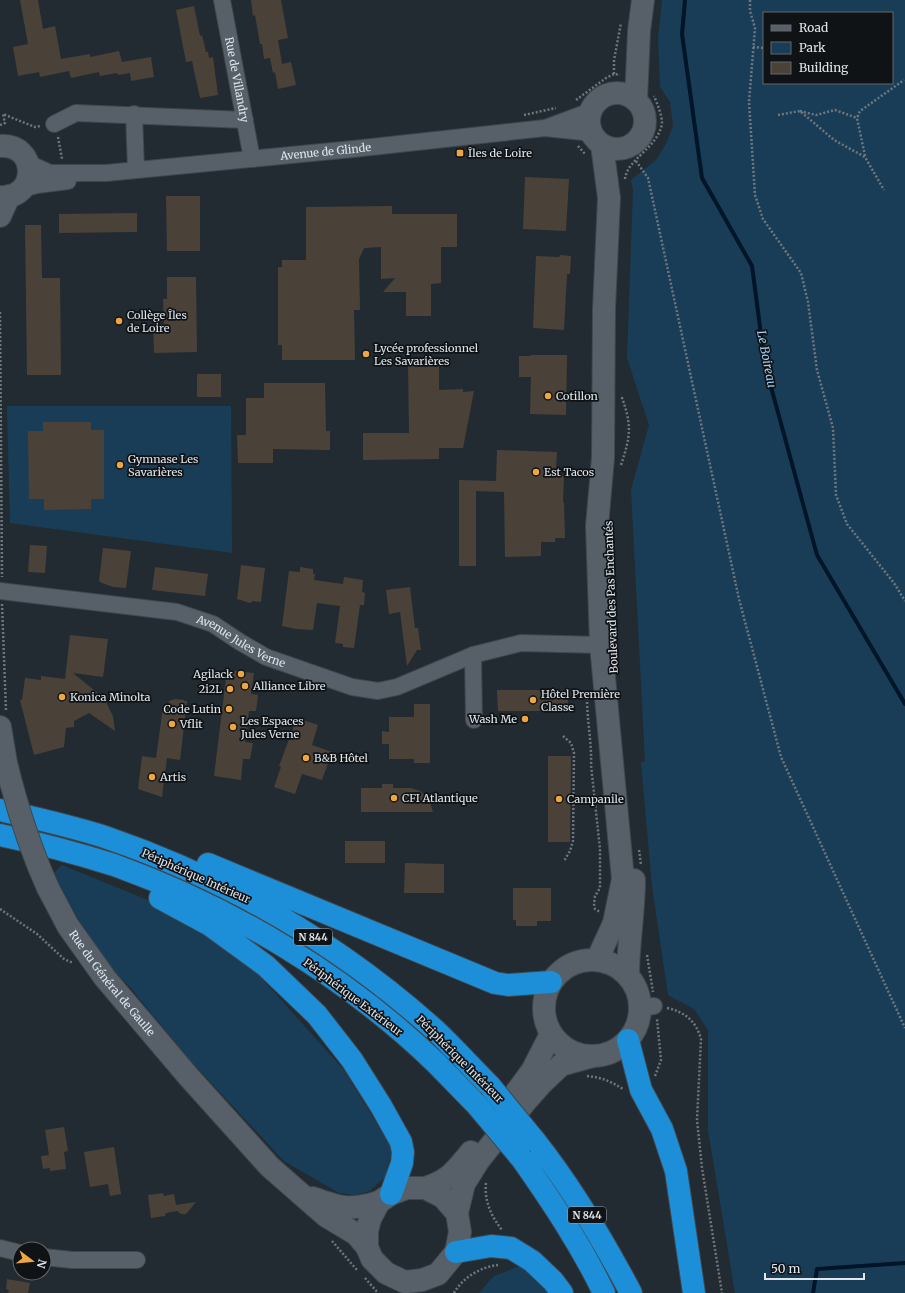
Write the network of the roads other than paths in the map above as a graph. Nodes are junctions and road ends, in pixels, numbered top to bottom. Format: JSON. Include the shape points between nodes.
{"nodes":[{"id":1,"x":222,"y":0,"type":"edge"},
{"id":2,"x":643,"y":0,"type":"edge"},
{"id":3,"x":630,"y":27,"type":"junction"},
{"id":4,"x":615,"y":83,"type":"junction"},
{"id":5,"x":644,"y":95,"type":"junction"},
{"id":6,"x":591,"y":111,"type":"junction"},
{"id":7,"x":134,"y":114,"type":"junction"},
{"id":8,"x":245,"y":120,"type":"junction"},
{"id":9,"x":54,"y":124,"type":"road end"},
{"id":10,"x":545,"y":128,"type":"junction"},
{"id":11,"x":3,"y":141,"type":"edge"},
{"id":12,"x":598,"y":141,"type":"junction"},
{"id":13,"x":633,"y":152,"type":"junction"},
{"id":14,"x":252,"y":159,"type":"junction"},
{"id":15,"x":28,"y":163,"type":"junction"},
{"id":16,"x":136,"y":170,"type":"junction"},
{"id":17,"x":106,"y":173,"type":"junction"},
{"id":18,"x":616,"y":192,"type":"junction"},
{"id":19,"x":11,"y":194,"type":"edge"},
{"id":20,"x":0,"y":216,"type":"edge"},
{"id":21,"x":611,"y":462,"type":"junction"},
{"id":22,"x":1,"y":591,"type":"edge"},
{"id":23,"x":601,"y":645,"type":"junction"},
{"id":24,"x":473,"y":655,"type":"junction"},
{"id":25,"x":3,"y":719,"type":"edge"},
{"id":26,"x":474,"y":720,"type":"dead end"},
{"id":27,"x":0,"y":810,"type":"edge"},
{"id":28,"x":0,"y":834,"type":"edge"},
{"id":29,"x":104,"y":837,"type":"junction"},
{"id":30,"x":103,"y":862,"type":"junction"},
{"id":31,"x":597,"y":960,"type":"junction"},
{"id":32,"x":628,"y":976,"type":"junction"},
{"id":33,"x":551,"y":982,"type":"junction"},
{"id":34,"x":551,"y":1034,"type":"junction"},
{"id":35,"x":628,"y":1040,"type":"junction"},
{"id":36,"x":590,"y":1056,"type":"junction"},
{"id":37,"x":425,"y":1188,"type":"junction"},
{"id":38,"x":301,"y":1194,"type":"junction"},
{"id":39,"x":385,"y":1198,"type":"junction"},
{"id":40,"x":457,"y":1213,"type":"junction"},
{"id":41,"x":367,"y":1247,"type":"junction"},
{"id":42,"x":0,"y":1248,"type":"edge"},
{"id":43,"x":12,"y":1251,"type":"edge"},
{"id":44,"x":456,"y":1252,"type":"junction"},
{"id":45,"x":52,"y":1258,"type":"edge"},
{"id":46,"x":137,"y":1260,"type":"dead end"},
{"id":47,"x":437,"y":1283,"type":"edge"},
{"id":48,"x":407,"y":1288,"type":"edge"},
{"id":49,"x":562,"y":1293,"type":"edge"},
{"id":50,"x":604,"y":1293,"type":"edge"},
{"id":51,"x":631,"y":1293,"type":"edge"},
{"id":52,"x":694,"y":1293,"type":"edge"}],
"edges":[{"from":1,"to":8,"type":"street","name":"Rue de Villandry"},
{"from":2,"to":3,"type":"main road"},
{"from":3,"to":4,"type":"main road","via":[[624,76]]},
{"from":3,"to":5,"type":"main road"},
{"from":4,"to":5,"type":"main road","via":[[626,94]]},
{"from":4,"to":6,"type":"main road","via":[[606,95],[594,104]]},
{"from":5,"to":13,"type":"main road","name":"Boulevard des Pas Enchantés","via":[[643,110],[646,122],[643,134]]},
{"from":6,"to":10,"type":"street","name":"Avenue de Glinde"},
{"from":6,"to":12,"type":"main road","name":"Boulevard des Pas Enchantés","via":[[589,123]]},
{"from":7,"to":8,"type":"street"},
{"from":7,"to":9,"type":"street","via":[[76,113]]},
{"from":7,"to":16,"type":"street"},
{"from":8,"to":14,"type":"street","name":"Rue de Villandry"},
{"from":10,"to":12,"type":"street","name":"Avenue de Glinde","via":[[583,132]]},
{"from":10,"to":14,"type":"street","name":"Avenue de Glinde"},
{"from":11,"to":15,"type":"main road","via":[[22,153]]},
{"from":12,"to":13,"type":"main road","via":[[612,149]]},
{"from":12,"to":18,"type":"main road","name":"Boulevard des Pas Enchantés"},
{"from":13,"to":18,"type":"main road","name":"Boulevard des Pas Enchantés"},
{"from":14,"to":16,"type":"street","name":"Avenue de Glinde"},
{"from":15,"to":17,"type":"street","name":"Avenue de Glinde","via":[[50,173]]},
{"from":15,"to":19,"type":"main road","via":[[26,183]]},
{"from":16,"to":17,"type":"street","name":"Avenue de Glinde"},
{"from":17,"to":19,"type":"street","name":"Avenue de Glinde"},
{"from":18,"to":21,"type":"main road","name":"Boulevard des Pas Enchantés","via":[[604,309]]},
{"from":19,"to":20,"type":"main road"},
{"from":21,"to":23,"type":"main road","name":"Boulevard des Pas Enchantés","via":[[597,526]]},
{"from":21,"to":32,"type":"main road","name":"Boulevard des Pas Enchantés","via":[[609,526],[614,664],[634,880]]},
{"from":22,"to":24,"type":"street","name":"Avenue Jules Verne","via":[[177,612],[213,624],[266,657],[362,689],[378,691],[397,688]]},
{"from":23,"to":24,"type":"street","name":"Avenue Jules Verne","via":[[520,643]]},
{"from":23,"to":31,"type":"main road","name":"Boulevard des Pas Enchantés","via":[[623,879],[614,923]]},
{"from":24,"to":26,"type":"street"},
{"from":25,"to":38,"type":"main road","name":"Rue du Général de Gaulle","bridge":true,"via":[[6,763],[23,828],[48,888],[68,926],[105,978],[188,1076],[265,1162]]},
{"from":27,"to":29,"type":"highway","name":"Périphérique Intérieur","number":"N 844"},
{"from":28,"to":30,"type":"highway","name":"Périphérique Extérieur","number":"N 844"},
{"from":29,"to":33,"type":"highway","via":[[128,834],[212,865],[495,983],[508,985]]},
{"from":29,"to":51,"type":"highway","name":"Périphérique Intérieur","number":"N 844","bridge":true,"via":[[182,867],[239,894],[316,939],[418,1015],[490,1086],[536,1141],[586,1213]]},
{"from":30,"to":39,"type":"highway","via":[[120,880],[210,925],[266,966],[317,1015],[352,1060],[382,1106],[401,1142],[402,1163]]},
{"from":30,"to":50,"type":"highway","name":"Périphérique Extérieur","number":"N 844","bridge":true,"via":[[176,890],[261,932],[325,973],[392,1025],[476,1104],[522,1159],[583,1252]]},
{"from":31,"to":32,"type":"main road","via":[[619,968]]},
{"from":31,"to":33,"type":"main road","via":[[571,965]]},
{"from":32,"to":35,"type":"main road","via":[[647,1007]]},
{"from":33,"to":34,"type":"main road","via":[[544,1008]]},
{"from":34,"to":36,"type":"main road","via":[[561,1045],[575,1053]]},
{"from":34,"to":37,"type":"main road","via":[[532,1071],[452,1175]]},
{"from":35,"to":36,"type":"main road","via":[[604,1055]]},
{"from":35,"to":52,"type":"highway","via":[[641,1090],[662,1129],[676,1171]]},
{"from":36,"to":40,"type":"main road","via":[[561,1065],[526,1101],[479,1160],[464,1184]]},
{"from":37,"to":39,"type":"main road","via":[[406,1188]]},
{"from":37,"to":40,"type":"main road","via":[[443,1197]]},
{"from":38,"to":39,"type":"main road","name":"Rue du Général de Gaulle","via":[[347,1208],[361,1208]]},
{"from":38,"to":41,"type":"main road","name":"Rue du Général de Gaulle","via":[[326,1216],[356,1234]]},
{"from":39,"to":41,"type":"main road","via":[[370,1219]]},
{"from":40,"to":44,"type":"main road","via":[[460,1232]]},
{"from":41,"to":48,"type":"main road","via":[[372,1259],[386,1274]]},
{"from":42,"to":43,"type":"street"},
{"from":44,"to":47,"type":"main road"},
{"from":44,"to":49,"type":"highway","via":[[491,1246],[512,1248],[532,1261]]},
{"from":45,"to":46,"type":"street"},
{"from":47,"to":48,"type":"main road","via":[[422,1280]]}]}
